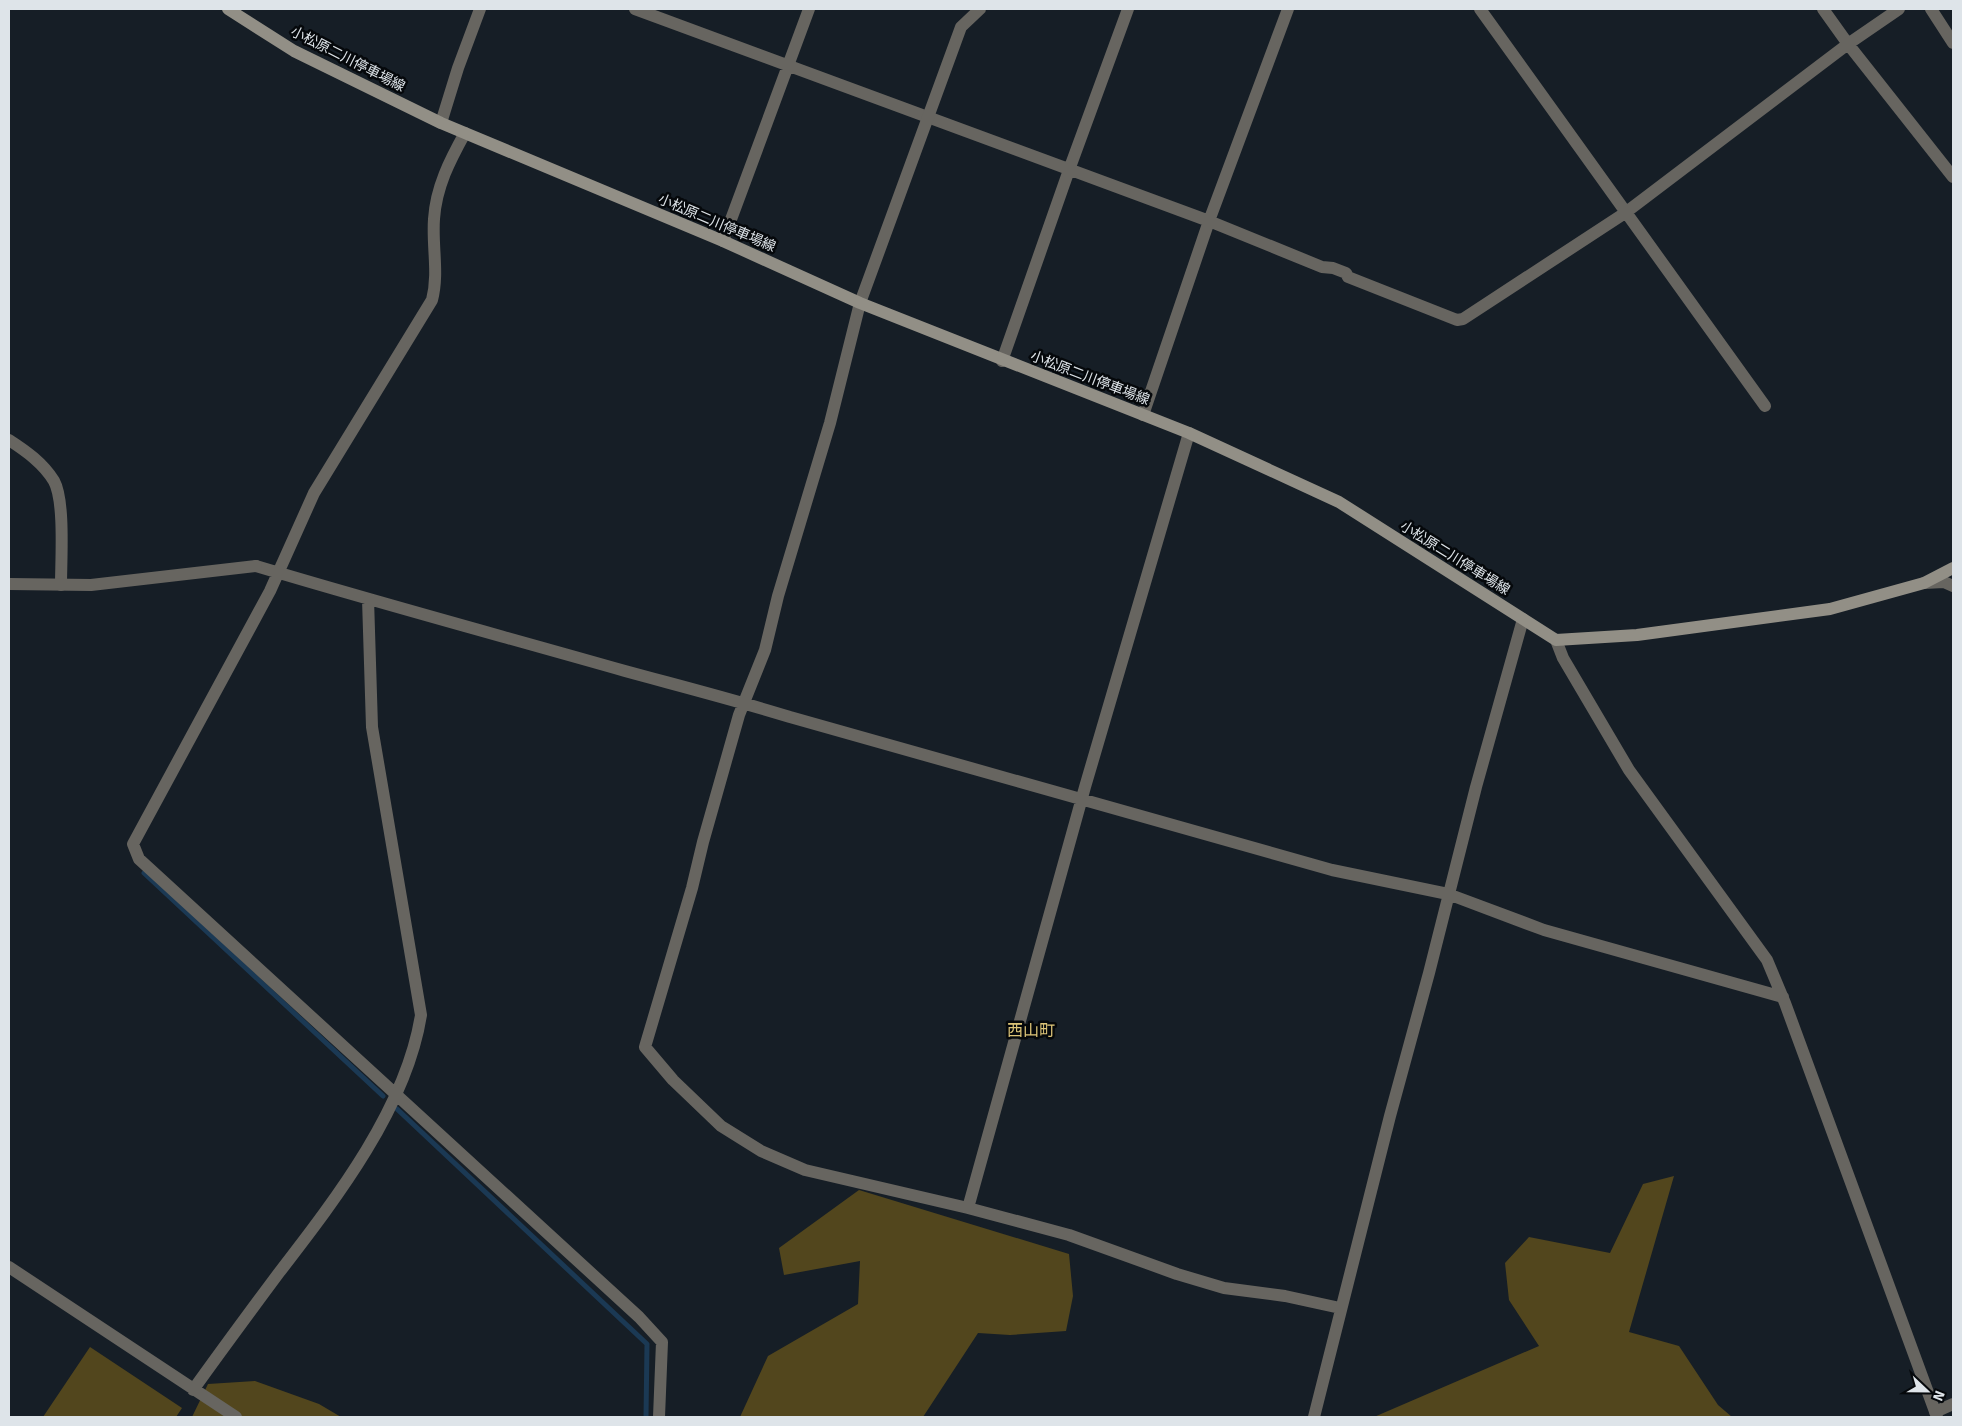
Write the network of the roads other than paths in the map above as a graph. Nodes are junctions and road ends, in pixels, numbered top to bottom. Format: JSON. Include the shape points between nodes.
{"nodes":[{"id":1,"x":228,"y":9,"type":"edge"},
{"id":2,"x":480,"y":9,"type":"edge"},
{"id":3,"x":635,"y":9,"type":"edge"},
{"id":4,"x":808,"y":9,"type":"edge"},
{"id":5,"x":980,"y":9,"type":"edge"},
{"id":6,"x":1128,"y":9,"type":"edge"},
{"id":7,"x":1288,"y":9,"type":"edge"},
{"id":8,"x":1480,"y":9,"type":"edge"},
{"id":9,"x":1823,"y":9,"type":"edge"},
{"id":10,"x":1899,"y":9,"type":"edge"},
{"id":11,"x":1931,"y":9,"type":"edge"},
{"id":12,"x":1953,"y":43,"type":"edge"},
{"id":13,"x":1848,"y":44,"type":"junction"},
{"id":14,"x":788,"y":64,"type":"junction"},
{"id":15,"x":928,"y":117,"type":"junction"},
{"id":16,"x":441,"y":123,"type":"junction"},
{"id":17,"x":465,"y":133,"type":"junction"},
{"id":18,"x":1069,"y":170,"type":"junction"},
{"id":19,"x":1953,"y":177,"type":"edge"},
{"id":20,"x":1626,"y":213,"type":"junction"},
{"id":21,"x":1209,"y":221,"type":"junction"},
{"id":22,"x":723,"y":241,"type":"junction"},
{"id":23,"x":860,"y":303,"type":"junction"},
{"id":24,"x":1002,"y":361,"type":"junction"},
{"id":25,"x":1765,"y":406,"type":"dead end"},
{"id":26,"x":1143,"y":414,"type":"junction"},
{"id":27,"x":1189,"y":434,"type":"junction"},
{"id":28,"x":9,"y":440,"type":"edge"},
{"id":29,"x":1953,"y":568,"type":"edge"},
{"id":30,"x":278,"y":572,"type":"junction"},
{"id":31,"x":1924,"y":583,"type":"junction"},
{"id":32,"x":9,"y":584,"type":"edge"},
{"id":33,"x":61,"y":585,"type":"junction"},
{"id":34,"x":1953,"y":586,"type":"edge"},
{"id":35,"x":368,"y":599,"type":"junction"},
{"id":36,"x":1523,"y":619,"type":"junction"},
{"id":37,"x":1556,"y":640,"type":"junction"},
{"id":38,"x":744,"y":702,"type":"junction"},
{"id":39,"x":1082,"y":799,"type":"junction"},
{"id":40,"x":1448,"y":894,"type":"junction"},
{"id":41,"x":1782,"y":997,"type":"junction"},
{"id":42,"x":396,"y":1095,"type":"junction"},
{"id":43,"x":968,"y":1208,"type":"junction"},
{"id":44,"x":9,"y":1267,"type":"edge"},
{"id":45,"x":1340,"y":1308,"type":"junction"},
{"id":46,"x":193,"y":1390,"type":"junction"},
{"id":47,"x":1953,"y":1404,"type":"edge"},
{"id":48,"x":1936,"y":1415,"type":"edge"},
{"id":49,"x":236,"y":1417,"type":"edge"},
{"id":50,"x":659,"y":1417,"type":"edge"},
{"id":51,"x":1314,"y":1417,"type":"edge"}],
"edges":[{"from":1,"to":16,"type":"main road","name":"小松原二川停車場線","via":[[294,51]]},
{"from":2,"to":16,"type":"street"},
{"from":3,"to":14,"type":"street"},
{"from":4,"to":14,"type":"street"},
{"from":5,"to":15,"type":"street","via":[[961,27]]},
{"from":6,"to":18,"type":"street"},
{"from":7,"to":21,"type":"street"},
{"from":8,"to":20,"type":"street"},
{"from":9,"to":13,"type":"street"},
{"from":10,"to":13,"type":"street"},
{"from":11,"to":12,"type":"street"},
{"from":13,"to":19,"type":"street"},
{"from":13,"to":20,"type":"street"},
{"from":14,"to":15,"type":"street"},
{"from":14,"to":22,"type":"street"},
{"from":15,"to":18,"type":"street"},
{"from":15,"to":23,"type":"street"},
{"from":16,"to":17,"type":"main road","name":"小松原二川停車場線"},
{"from":17,"to":22,"type":"main road","name":"小松原二川停車場線"},
{"from":17,"to":30,"type":"street","via":[[442,176],[434,218],[436,285],[432,300],[314,493]]},
{"from":18,"to":21,"type":"street"},
{"from":18,"to":24,"type":"street"},
{"from":20,"to":21,"type":"street","via":[[1457,320]]},
{"from":20,"to":25,"type":"street"},
{"from":21,"to":26,"type":"street"},
{"from":22,"to":23,"type":"main road","name":"小松原二川停車場線"},
{"from":23,"to":24,"type":"main road","name":"小松原二川停車場線"},
{"from":23,"to":38,"type":"street","via":[[830,423],[765,650]]},
{"from":24,"to":26,"type":"main road","name":"小松原二川停車場線"},
{"from":26,"to":27,"type":"main road","name":"小松原二川停車場線"},
{"from":27,"to":36,"type":"main road","name":"小松原二川停車場線","via":[[1339,502]]},
{"from":27,"to":39,"type":"street"},
{"from":28,"to":33,"type":"street","via":[[30,454],[54,482],[60,501]]},
{"from":29,"to":31,"type":"main road"},
{"from":30,"to":33,"type":"street","via":[[256,566],[91,585]]},
{"from":30,"to":35,"type":"street"},
{"from":30,"to":42,"type":"street","via":[[133,844],[139,859]]},
{"from":31,"to":34,"type":"street","via":[[1944,582]]},
{"from":31,"to":37,"type":"main road","via":[[1830,609],[1637,635]]},
{"from":32,"to":33,"type":"street"},
{"from":35,"to":38,"type":"street"},
{"from":35,"to":42,"type":"street","via":[[372,727],[421,1015],[417,1037]]},
{"from":36,"to":37,"type":"main road","name":"小松原二川停車場線"},
{"from":36,"to":40,"type":"street"},
{"from":37,"to":41,"type":"street","via":[[1563,658],[1629,770],[1767,960]]},
{"from":38,"to":39,"type":"street"},
{"from":38,"to":43,"type":"street","via":[[645,1047],[673,1080],[721,1126],[761,1151],[805,1170]]},
{"from":39,"to":40,"type":"street","via":[[1332,870]]},
{"from":39,"to":43,"type":"street"},
{"from":40,"to":41,"type":"street","via":[[1544,930]]},
{"from":40,"to":45,"type":"street"},
{"from":41,"to":48,"type":"street"},
{"from":42,"to":46,"type":"street","via":[[365,1152],[324,1213]]},
{"from":42,"to":50,"type":"street","via":[[639,1317],[662,1342]]},
{"from":43,"to":45,"type":"street","via":[[1069,1235],[1224,1288]]},
{"from":44,"to":46,"type":"street"},
{"from":45,"to":51,"type":"street"},
{"from":46,"to":49,"type":"street"},
{"from":47,"to":48,"type":"street"}]}
